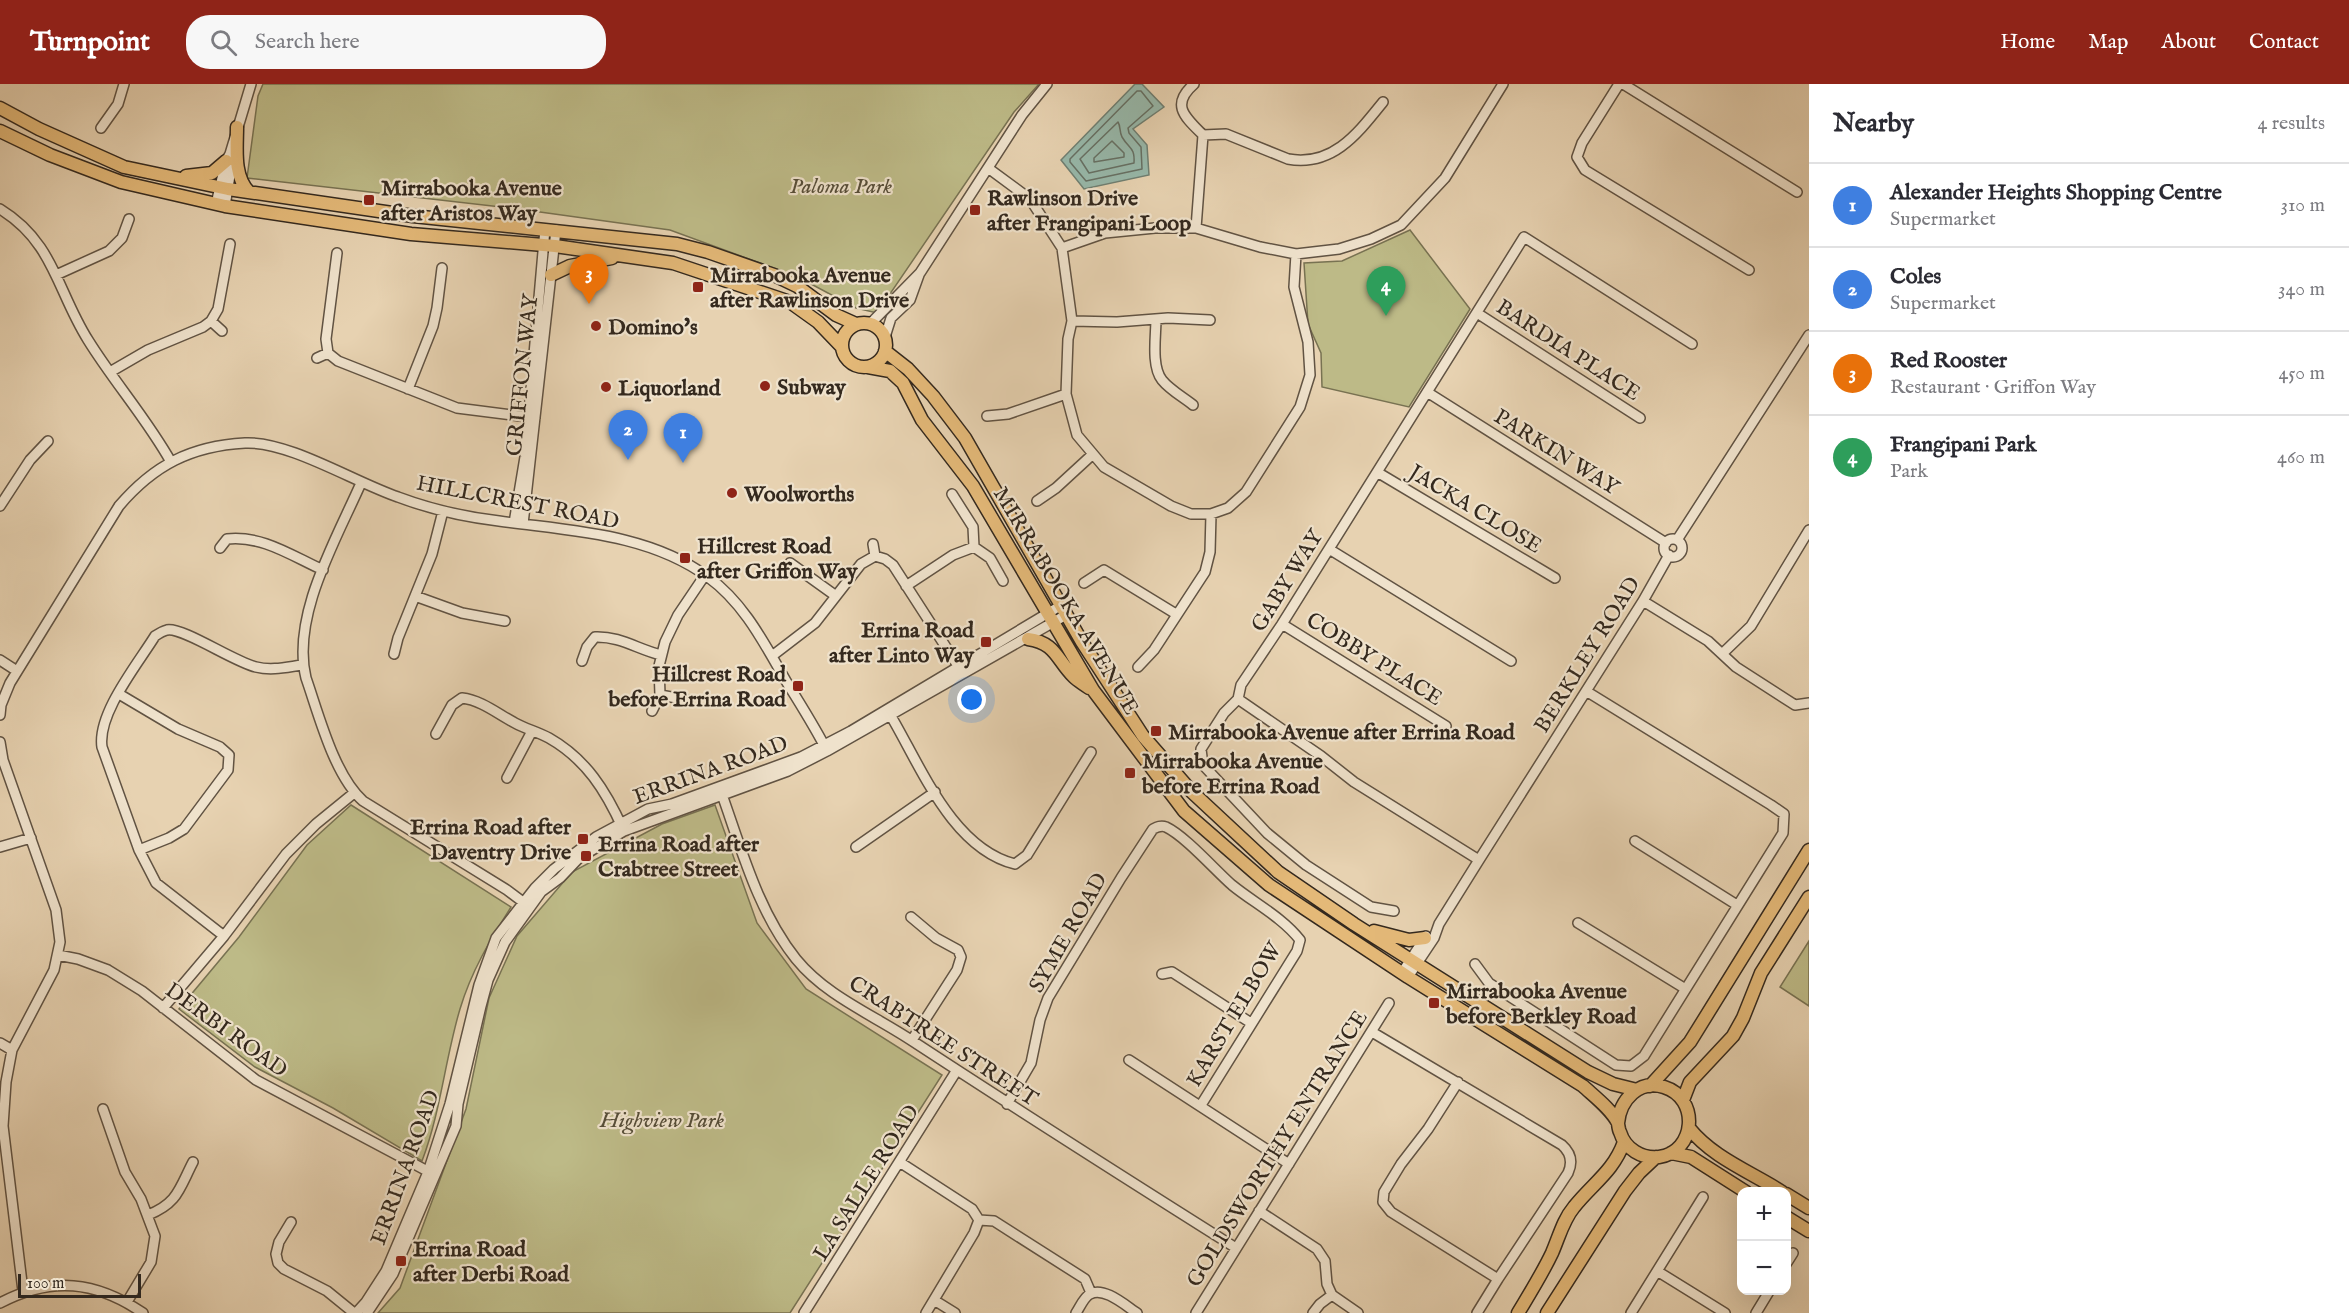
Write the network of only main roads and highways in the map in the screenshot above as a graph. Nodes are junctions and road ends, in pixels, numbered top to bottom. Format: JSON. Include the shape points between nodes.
{"nodes":[{"id":1,"x":0,"y":108,"type":"edge"},
{"id":2,"x":237,"y":127,"type":"road end"},
{"id":3,"x":0,"y":131,"type":"edge"},
{"id":4,"x":228,"y":157,"type":"road end"},
{"id":5,"x":158,"y":174,"type":"junction"},
{"id":6,"x":249,"y":192,"type":"junction"},
{"id":7,"x":632,"y":256,"type":"junction"},
{"id":8,"x":552,"y":275,"type":"road end"},
{"id":9,"x":856,"y":324,"type":"junction"},
{"id":10,"x":841,"y":345,"type":"junction"},
{"id":11,"x":885,"y":351,"type":"junction"},
{"id":12,"x":868,"y":367,"type":"junction"},
{"id":13,"x":1028,"y":639,"type":"road end"},
{"id":14,"x":1093,"y":690,"type":"junction"},
{"id":15,"x":1809,"y":850,"type":"edge"},
{"id":16,"x":1809,"y":897,"type":"edge"},
{"id":17,"x":1354,"y":924,"type":"junction"},
{"id":18,"x":1425,"y":938,"type":"road end"},
{"id":19,"x":1650,"y":1086,"type":"junction"},
{"id":20,"x":1637,"y":1090,"type":"junction"},
{"id":21,"x":1683,"y":1100,"type":"junction"},
{"id":22,"x":1618,"y":1124,"type":"junction"},
{"id":23,"x":1689,"y":1128,"type":"junction"},
{"id":24,"x":1624,"y":1142,"type":"junction"},
{"id":25,"x":1671,"y":1153,"type":"junction"},
{"id":26,"x":1656,"y":1157,"type":"junction"},
{"id":27,"x":1740,"y":1187,"type":"edge"},
{"id":28,"x":1775,"y":1187,"type":"edge"},
{"id":29,"x":1791,"y":1197,"type":"edge"},
{"id":30,"x":1809,"y":1208,"type":"edge"},
{"id":31,"x":1791,"y":1220,"type":"edge"},
{"id":32,"x":1809,"y":1231,"type":"edge"},
{"id":33,"x":1518,"y":1313,"type":"edge"},
{"id":34,"x":1547,"y":1313,"type":"edge"}],
"edges":[{"from":1,"to":5,"type":"main road","via":[[124,167]]},
{"from":2,"to":6,"type":"main road","via":[[239,173]]},
{"from":3,"to":7,"type":"main road","name":"MIRRABOOKA AVENUE","via":[[122,182],[221,205],[411,234]]},
{"from":4,"to":5,"type":"main road","via":[[217,171],[186,176]]},
{"from":5,"to":6,"type":"main road"},
{"from":6,"to":9,"type":"main road","via":[[412,216],[677,244],[772,274]]},
{"from":7,"to":8,"type":"main road","via":[[592,260]]},
{"from":7,"to":10,"type":"main road","name":"MIRRABOOKA AVENUE","via":[[673,262],[790,302],[819,322]]},
{"from":9,"to":10,"type":"main road","via":[[845,332]]},
{"from":9,"to":11,"type":"main road","via":[[871,323],[882,331]]},
{"from":10,"to":12,"type":"main road","name":"MIRRABOOKA AVENUE","via":[[849,362]]},
{"from":11,"to":12,"type":"main road","via":[[879,362]]},
{"from":11,"to":17,"type":"main road","name":"MIRRABOOKA AVENUE","via":[[933,396],[965,438],[1063,610],[1143,736],[1192,792],[1278,872]]},
{"from":12,"to":14,"type":"main road","name":"MIRRABOOKA AVENUE","via":[[890,371],[903,383],[922,420],[973,486]]},
{"from":13,"to":14,"type":"main road","via":[[1054,650],[1074,677]]},
{"from":14,"to":22,"type":"main road","name":"MIRRABOOKA AVENUE","via":[[1184,811],[1269,885],[1583,1086]]},
{"from":15,"to":19,"type":"main road","via":[[1689,1042]]},
{"from":16,"to":21,"type":"main road","via":[[1761,973],[1733,1036],[1690,1082]]},
{"from":17,"to":18,"type":"main road","via":[[1409,940]]},
{"from":17,"to":20,"type":"main road","name":"MIRRABOOKA AVENUE","via":[[1588,1072]]},
{"from":19,"to":20,"type":"main road"},
{"from":19,"to":21,"type":"main road","via":[[1668,1088]]},
{"from":20,"to":22,"type":"main road","via":[[1623,1104]]},
{"from":21,"to":23,"type":"main road","via":[[1688,1109]]},
{"from":22,"to":24,"type":"main road"},
{"from":23,"to":25,"type":"main road","via":[[1683,1143]]},
{"from":23,"to":28,"type":"main road","via":[[1727,1160]]},
{"from":24,"to":26,"type":"main road","via":[[1638,1154]]},
{"from":24,"to":33,"type":"main road","via":[[1605,1176],[1574,1207]]},
{"from":25,"to":26,"type":"main road"},
{"from":25,"to":27,"type":"main road","via":[[1691,1157]]},
{"from":26,"to":34,"type":"main road","via":[[1625,1191]]},
{"from":29,"to":30,"type":"main road"},
{"from":31,"to":32,"type":"main road"}]}
